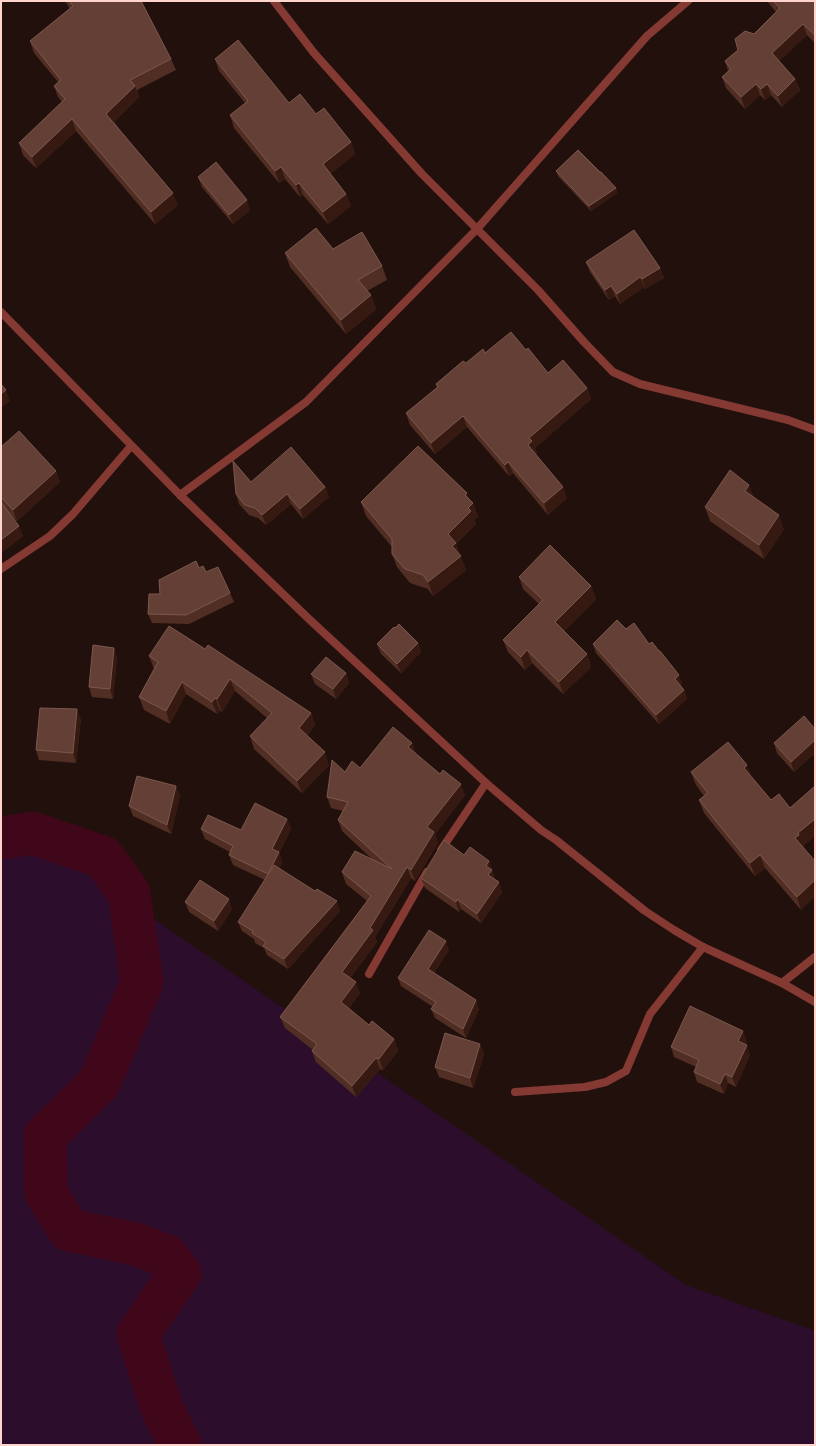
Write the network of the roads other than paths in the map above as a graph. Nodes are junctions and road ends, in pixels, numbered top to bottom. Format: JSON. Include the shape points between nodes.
{"nodes":[{"id":1,"x":274,"y":1,"type":"edge"},
{"id":2,"x":688,"y":1,"type":"edge"},
{"id":3,"x":477,"y":229,"type":"junction"},
{"id":4,"x":1,"y":312,"type":"edge"},
{"id":5,"x":815,"y":430,"type":"edge"},
{"id":6,"x":132,"y":446,"type":"junction"},
{"id":7,"x":180,"y":495,"type":"junction"},
{"id":8,"x":1,"y":569,"type":"edge"},
{"id":9,"x":486,"y":783,"type":"junction"},
{"id":10,"x":703,"y":947,"type":"junction"},
{"id":11,"x":815,"y":957,"type":"edge"},
{"id":12,"x":369,"y":974,"type":"dead end"},
{"id":13,"x":782,"y":982,"type":"junction"},
{"id":14,"x":815,"y":1002,"type":"edge"},
{"id":15,"x":515,"y":1092,"type":"dead end"}],
"edges":[{"from":1,"to":3,"type":"street","via":[[314,53],[388,137]]},
{"from":2,"to":3,"type":"street","via":[[647,36]]},
{"from":3,"to":5,"type":"street","via":[[614,372],[640,384],[788,420]]},
{"from":3,"to":7,"type":"street","via":[[306,402]]},
{"from":4,"to":6,"type":"street"},
{"from":6,"to":7,"type":"street"},
{"from":6,"to":8,"type":"street","via":[[73,514],[50,536]]},
{"from":7,"to":9,"type":"street"},
{"from":9,"to":10,"type":"street","via":[[644,911]]},
{"from":9,"to":12,"type":"street","via":[[433,862]]},
{"from":10,"to":13,"type":"street"},
{"from":10,"to":15,"type":"street","via":[[650,1014],[626,1071],[606,1082],[585,1087]]},
{"from":11,"to":13,"type":"street"},
{"from":13,"to":14,"type":"street"}]}
